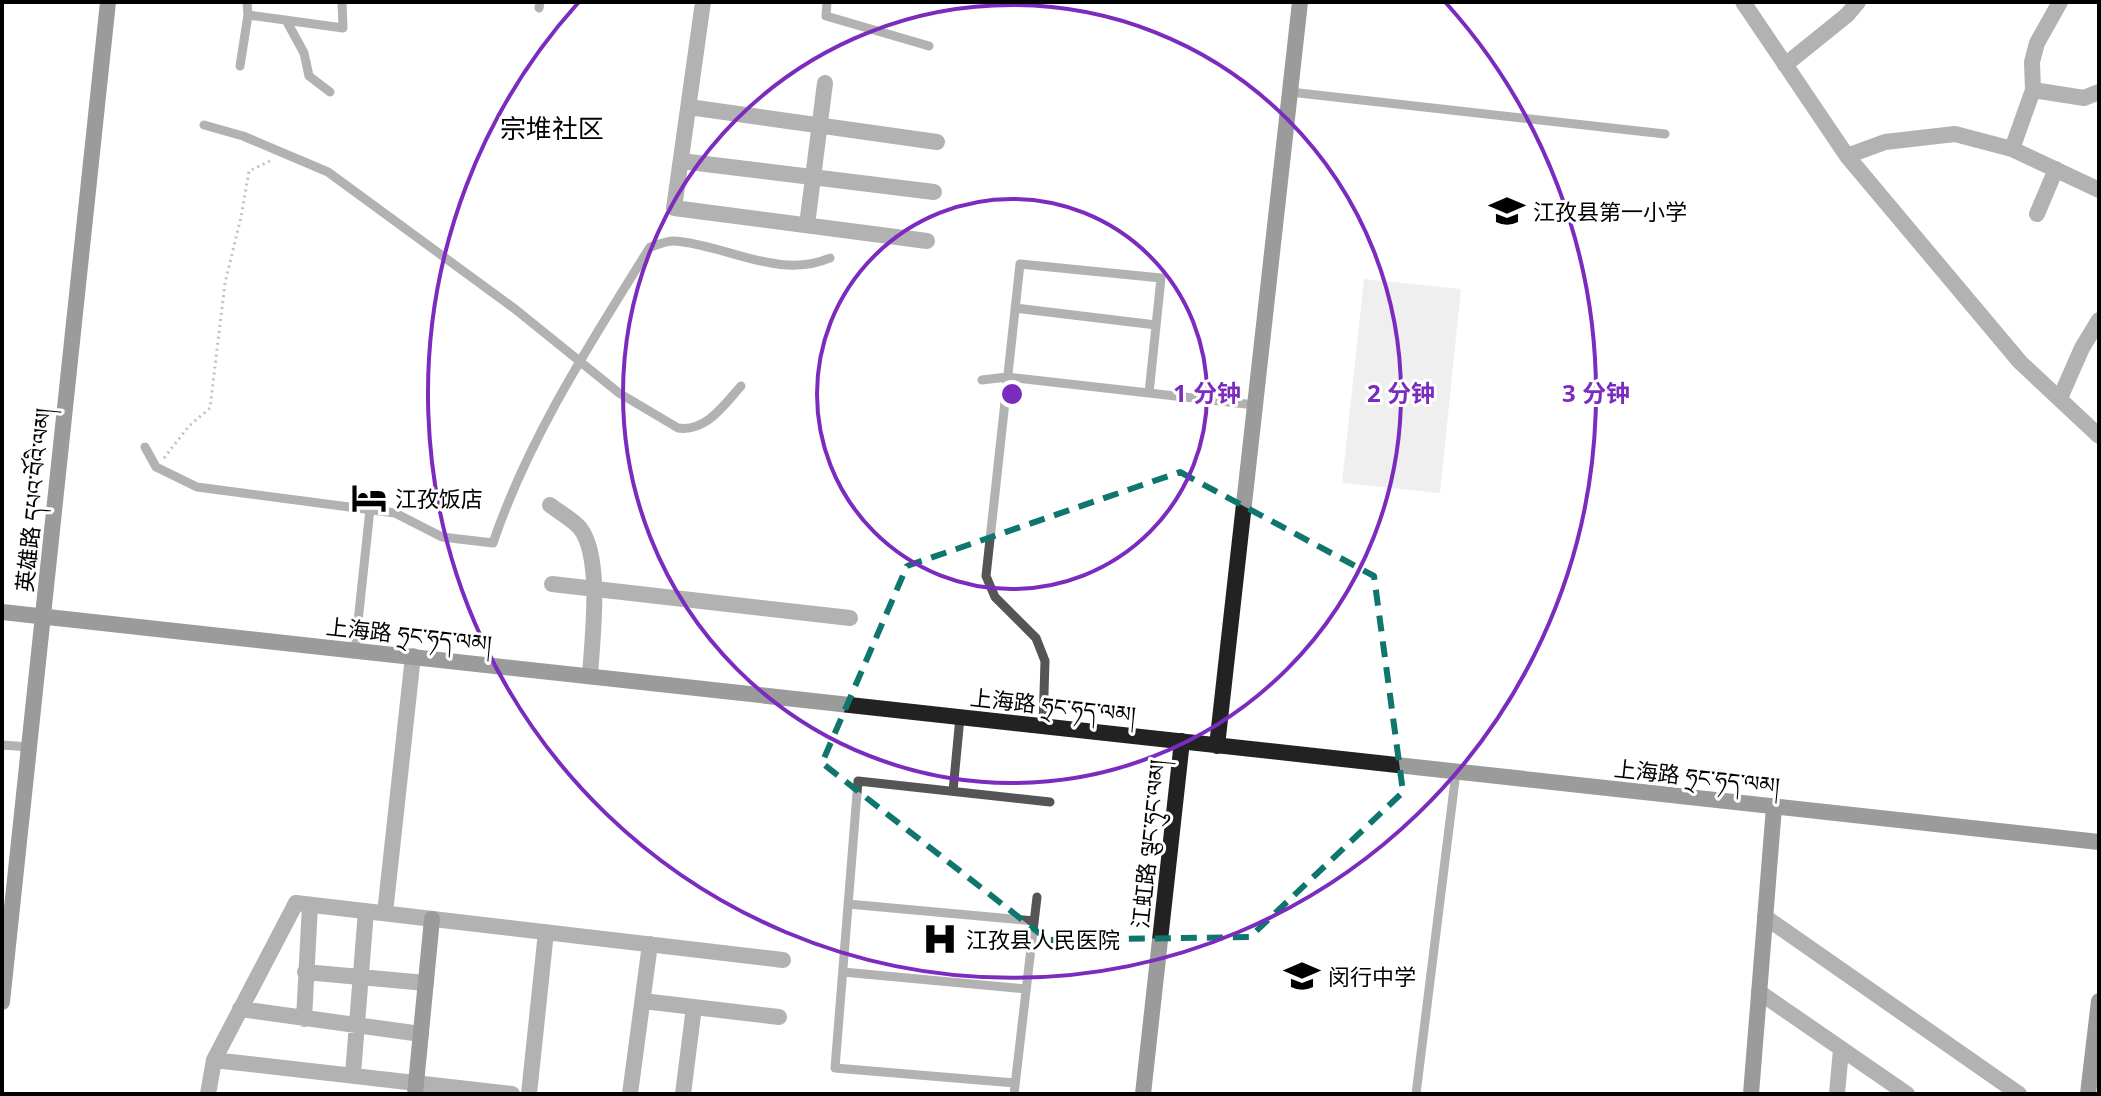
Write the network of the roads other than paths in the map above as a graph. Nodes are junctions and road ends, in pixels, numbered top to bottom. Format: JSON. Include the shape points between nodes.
{"nodes":[{"id":1,"x":108,"y":2,"type":"edge"},
{"id":2,"x":247,"y":2,"type":"edge"},
{"id":3,"x":342,"y":2,"type":"edge"},
{"id":4,"x":703,"y":2,"type":"edge"},
{"id":5,"x":827,"y":2,"type":"edge"},
{"id":6,"x":1300,"y":2,"type":"edge"},
{"id":7,"x":1743,"y":2,"type":"edge"},
{"id":8,"x":1858,"y":2,"type":"edge"},
{"id":9,"x":2060,"y":2,"type":"edge"},
{"id":10,"x":248,"y":15,"type":"junction"},
{"id":11,"x":286,"y":20,"type":"junction"},
{"id":12,"x":929,"y":46,"type":"dead end"},
{"id":13,"x":1785,"y":65,"type":"junction"},
{"id":14,"x":240,"y":66,"type":"dead end"},
{"id":15,"x":825,"y":83,"type":"dead end"},
{"id":16,"x":2033,"y":90,"type":"junction"},
{"id":17,"x":330,"y":92,"type":"dead end"},
{"id":18,"x":1290,"y":92,"type":"junction"},
{"id":19,"x":2099,"y":92,"type":"edge"},
{"id":20,"x":689,"y":107,"type":"junction"},
{"id":21,"x":204,"y":125,"type":"dead end"},
{"id":22,"x":819,"y":126,"type":"junction"},
{"id":23,"x":1665,"y":134,"type":"dead end"},
{"id":24,"x":937,"y":142,"type":"dead end"},
{"id":25,"x":2012,"y":149,"type":"junction"},
{"id":26,"x":1847,"y":156,"type":"junction"},
{"id":27,"x":681,"y":161,"type":"junction"},
{"id":28,"x":2056,"y":169,"type":"junction"},
{"id":29,"x":812,"y":177,"type":"junction"},
{"id":30,"x":2099,"y":190,"type":"edge"},
{"id":31,"x":934,"y":192,"type":"dead end"},
{"id":32,"x":2037,"y":214,"type":"dead end"},
{"id":33,"x":807,"y":225,"type":"junction"},
{"id":34,"x":927,"y":241,"type":"dead end"},
{"id":35,"x":830,"y":258,"type":"dead end"},
{"id":36,"x":1015,"y":308,"type":"junction"},
{"id":37,"x":2099,"y":320,"type":"edge"},
{"id":38,"x":1156,"y":325,"type":"junction"},
{"id":39,"x":579,"y":361,"type":"junction"},
{"id":40,"x":1007,"y":377,"type":"junction"},
{"id":41,"x":982,"y":380,"type":"dead end"},
{"id":42,"x":741,"y":386,"type":"dead end"},
{"id":43,"x":1149,"y":393,"type":"junction"},
{"id":44,"x":2060,"y":398,"type":"junction"},
{"id":45,"x":1255,"y":405,"type":"junction"},
{"id":46,"x":2099,"y":436,"type":"edge"},
{"id":47,"x":145,"y":447,"type":"dead end"},
{"id":48,"x":550,"y":505,"type":"dead end"},
{"id":49,"x":370,"y":509,"type":"junction"},
{"id":50,"x":552,"y":584,"type":"dead end"},
{"id":51,"x":595,"y":589,"type":"junction"},
{"id":52,"x":2,"y":612,"type":"edge"},
{"id":53,"x":43,"y":616,"type":"junction"},
{"id":54,"x":850,"y":618,"type":"dead end"},
{"id":55,"x":355,"y":650,"type":"junction"},
{"id":56,"x":413,"y":656,"type":"junction"},
{"id":57,"x":590,"y":676,"type":"junction"},
{"id":58,"x":960,"y":717,"type":"junction"},
{"id":59,"x":1043,"y":726,"type":"junction"},
{"id":60,"x":1182,"y":741,"type":"junction"},
{"id":61,"x":2,"y":745,"type":"edge"},
{"id":62,"x":1217,"y":746,"type":"junction"},
{"id":63,"x":29,"y":747,"type":"junction"},
{"id":64,"x":1456,"y":772,"type":"junction"},
{"id":65,"x":953,"y":791,"type":"junction"},
{"id":66,"x":1050,"y":802,"type":"dead end"},
{"id":67,"x":1774,"y":807,"type":"junction"},
{"id":68,"x":2099,"y":842,"type":"edge"},
{"id":69,"x":1037,"y":897,"type":"dead end"},
{"id":70,"x":848,"y":904,"type":"junction"},
{"id":71,"x":310,"y":905,"type":"junction"},
{"id":72,"x":366,"y":911,"type":"junction"},
{"id":73,"x":385,"y":913,"type":"junction"},
{"id":74,"x":1765,"y":917,"type":"junction"},
{"id":75,"x":432,"y":919,"type":"junction"},
{"id":76,"x":1034,"y":921,"type":"junction"},
{"id":77,"x":546,"y":932,"type":"junction"},
{"id":78,"x":650,"y":944,"type":"junction"},
{"id":79,"x":783,"y":960,"type":"dead end"},
{"id":80,"x":305,"y":972,"type":"junction"},
{"id":81,"x":843,"y":972,"type":"junction"},
{"id":82,"x":359,"y":977,"type":"junction"},
{"id":83,"x":426,"y":983,"type":"junction"},
{"id":84,"x":1026,"y":989,"type":"junction"},
{"id":85,"x":1759,"y":992,"type":"junction"},
{"id":86,"x":643,"y":1001,"type":"junction"},
{"id":87,"x":2099,"y":1001,"type":"edge"},
{"id":88,"x":2,"y":1002,"type":"edge"},
{"id":89,"x":694,"y":1007,"type":"junction"},
{"id":90,"x":240,"y":1009,"type":"junction"},
{"id":91,"x":779,"y":1017,"type":"dead end"},
{"id":92,"x":304,"y":1019,"type":"junction"},
{"id":93,"x":357,"y":1026,"type":"junction"},
{"id":94,"x":421,"y":1034,"type":"junction"},
{"id":95,"x":1841,"y":1049,"type":"junction"},
{"id":96,"x":214,"y":1060,"type":"junction"},
{"id":97,"x":353,"y":1074,"type":"junction"},
{"id":98,"x":1015,"y":1083,"type":"junction"},
{"id":99,"x":416,"y":1088,"type":"edge"},
{"id":100,"x":208,"y":1094,"type":"edge"},
{"id":101,"x":512,"y":1094,"type":"edge"},
{"id":102,"x":529,"y":1094,"type":"edge"},
{"id":103,"x":630,"y":1094,"type":"edge"},
{"id":104,"x":683,"y":1094,"type":"edge"},
{"id":105,"x":1014,"y":1094,"type":"edge"},
{"id":106,"x":1143,"y":1094,"type":"edge"},
{"id":107,"x":1416,"y":1094,"type":"edge"},
{"id":108,"x":1751,"y":1094,"type":"edge"},
{"id":109,"x":1837,"y":1094,"type":"edge"},
{"id":110,"x":1907,"y":1094,"type":"edge"},
{"id":111,"x":2019,"y":1094,"type":"edge"},
{"id":112,"x":2088,"y":1094,"type":"edge"}],
"edges":[{"from":1,"to":53,"type":"main road","name":"英雄路 དཔའ་བོའི་ལམ།"},
{"from":2,"to":10,"type":"lane"},
{"from":3,"to":11,"type":"lane","via":[[343,28]]},
{"from":4,"to":20,"type":"street"},
{"from":5,"to":12,"type":"lane","via":[[826,16]]},
{"from":6,"to":18,"type":"main road"},
{"from":7,"to":13,"type":"street"},
{"from":8,"to":13,"type":"street"},
{"from":9,"to":16,"type":"street","via":[[2037,43]]},
{"from":10,"to":11,"type":"lane"},
{"from":10,"to":14,"type":"lane"},
{"from":11,"to":17,"type":"lane","via":[[304,53],[309,76]]},
{"from":13,"to":26,"type":"street"},
{"from":15,"to":22,"type":"street"},
{"from":16,"to":19,"type":"street","via":[[2084,98]]},
{"from":16,"to":25,"type":"street"},
{"from":18,"to":23,"type":"lane"},
{"from":18,"to":45,"type":"main road"},
{"from":20,"to":22,"type":"street"},
{"from":20,"to":27,"type":"street"},
{"from":21,"to":39,"type":"lane","via":[[328,172]]},
{"from":22,"to":24,"type":"street"},
{"from":22,"to":29,"type":"street"},
{"from":25,"to":26,"type":"street","via":[[1955,134],[1885,142]]},
{"from":25,"to":28,"type":"street"},
{"from":26,"to":44,"type":"street","via":[[2020,362]]},
{"from":27,"to":29,"type":"street"},
{"from":27,"to":33,"type":"street","via":[[674,208]]},
{"from":28,"to":30,"type":"street"},
{"from":28,"to":32,"type":"street"},
{"from":29,"to":31,"type":"street"},
{"from":29,"to":33,"type":"street"},
{"from":33,"to":34,"type":"street"},
{"from":35,"to":39,"type":"lane","via":[[813,266],[791,266],[672,240],[650,247]]},
{"from":36,"to":38,"type":"lane"},
{"from":36,"to":38,"type":"lane","via":[[1020,264],[1161,278]]},
{"from":36,"to":40,"type":"lane"},
{"from":37,"to":44,"type":"street"},
{"from":38,"to":43,"type":"lane"},
{"from":39,"to":42,"type":"lane","via":[[619,393],[689,430],[709,420]]},
{"from":39,"to":49,"type":"lane","via":[[510,492],[493,543],[442,537],[395,513]]},
{"from":40,"to":41,"type":"lane"},
{"from":40,"to":43,"type":"lane"},
{"from":40,"to":59,"type":"lane","via":[[986,576],[995,597],[1036,638],[1045,661]]},
{"from":43,"to":45,"type":"lane"},
{"from":44,"to":46,"type":"street"},
{"from":45,"to":62,"type":"main road"},
{"from":47,"to":49,"type":"lane","via":[[156,467],[197,487]]},
{"from":48,"to":51,"type":"street","via":[[579,527],[587,541]]},
{"from":49,"to":55,"type":"lane"},
{"from":50,"to":51,"type":"street"},
{"from":51,"to":54,"type":"street"},
{"from":51,"to":57,"type":"street"},
{"from":52,"to":53,"type":"main road","name":"上海路 ཧྲང་ཧད་ལམ།"},
{"from":53,"to":55,"type":"main road","name":"上海路 ཧྲང་ཧད་ལམ།"},
{"from":53,"to":63,"type":"main road","name":"英雄路 དཔའ་བོའི་ལམ།"},
{"from":55,"to":56,"type":"main road","name":"上海路 ཧྲང་ཧད་ལམ།"},
{"from":56,"to":57,"type":"main road","name":"上海路 ཧྲང་ཧད་ལམ།"},
{"from":56,"to":73,"type":"street"},
{"from":57,"to":58,"type":"main road","name":"上海路 ཧྲང་ཧད་ལམ།"},
{"from":58,"to":59,"type":"main road","name":"上海路 ཧྲང་ཧད་ལམ།"},
{"from":58,"to":65,"type":"lane"},
{"from":59,"to":60,"type":"main road","name":"上海路 ཧྲང་ཧད་ལམ།"},
{"from":60,"to":62,"type":"main road","name":"上海路 ཧྲང་ཧད་ལམ།"},
{"from":60,"to":106,"type":"main road","name":"江虹路 ལྕང་ཧུང་ལམ།"},
{"from":61,"to":63,"type":"lane"},
{"from":62,"to":64,"type":"main road","name":"上海路 ཧྲང་ཧད་ལམ།"},
{"from":63,"to":88,"type":"main road","name":"英雄路 དཔའ་བོའི་ལམ།"},
{"from":64,"to":67,"type":"main road","name":"上海路 ཧྲང་ཧད་ལམ།"},
{"from":64,"to":107,"type":"lane"},
{"from":65,"to":66,"type":"lane"},
{"from":65,"to":70,"type":"lane","via":[[858,781]]},
{"from":67,"to":68,"type":"main road","name":"上海路 ཧྲང་ཧད་ལམ།"},
{"from":67,"to":74,"type":"main road"},
{"from":69,"to":76,"type":"lane"},
{"from":70,"to":76,"type":"lane"},
{"from":70,"to":81,"type":"lane"},
{"from":71,"to":72,"type":"street"},
{"from":71,"to":80,"type":"street"},
{"from":71,"to":90,"type":"street","via":[[296,903]]},
{"from":72,"to":73,"type":"street"},
{"from":72,"to":82,"type":"street"},
{"from":73,"to":75,"type":"street"},
{"from":74,"to":85,"type":"main road"},
{"from":74,"to":111,"type":"street"},
{"from":75,"to":77,"type":"street"},
{"from":75,"to":83,"type":"main road"},
{"from":76,"to":84,"type":"lane"},
{"from":77,"to":78,"type":"street"},
{"from":77,"to":102,"type":"street"},
{"from":78,"to":79,"type":"street"},
{"from":78,"to":86,"type":"street"},
{"from":80,"to":82,"type":"street"},
{"from":80,"to":92,"type":"street"},
{"from":81,"to":84,"type":"lane"},
{"from":81,"to":98,"type":"lane","via":[[835,1068]]},
{"from":82,"to":83,"type":"street"},
{"from":82,"to":93,"type":"street"},
{"from":83,"to":94,"type":"main road"},
{"from":84,"to":98,"type":"lane"},
{"from":85,"to":95,"type":"street"},
{"from":85,"to":108,"type":"main road"},
{"from":86,"to":89,"type":"street"},
{"from":86,"to":103,"type":"street"},
{"from":87,"to":112,"type":"main road"},
{"from":89,"to":91,"type":"street"},
{"from":89,"to":104,"type":"street"},
{"from":90,"to":92,"type":"street"},
{"from":90,"to":96,"type":"street"},
{"from":92,"to":93,"type":"street"},
{"from":93,"to":94,"type":"street"},
{"from":93,"to":97,"type":"street"},
{"from":94,"to":99,"type":"main road"},
{"from":95,"to":109,"type":"street"},
{"from":95,"to":110,"type":"street"},
{"from":96,"to":97,"type":"street"},
{"from":96,"to":100,"type":"street"},
{"from":97,"to":99,"type":"street"},
{"from":98,"to":105,"type":"lane"},
{"from":99,"to":101,"type":"street"}]}
